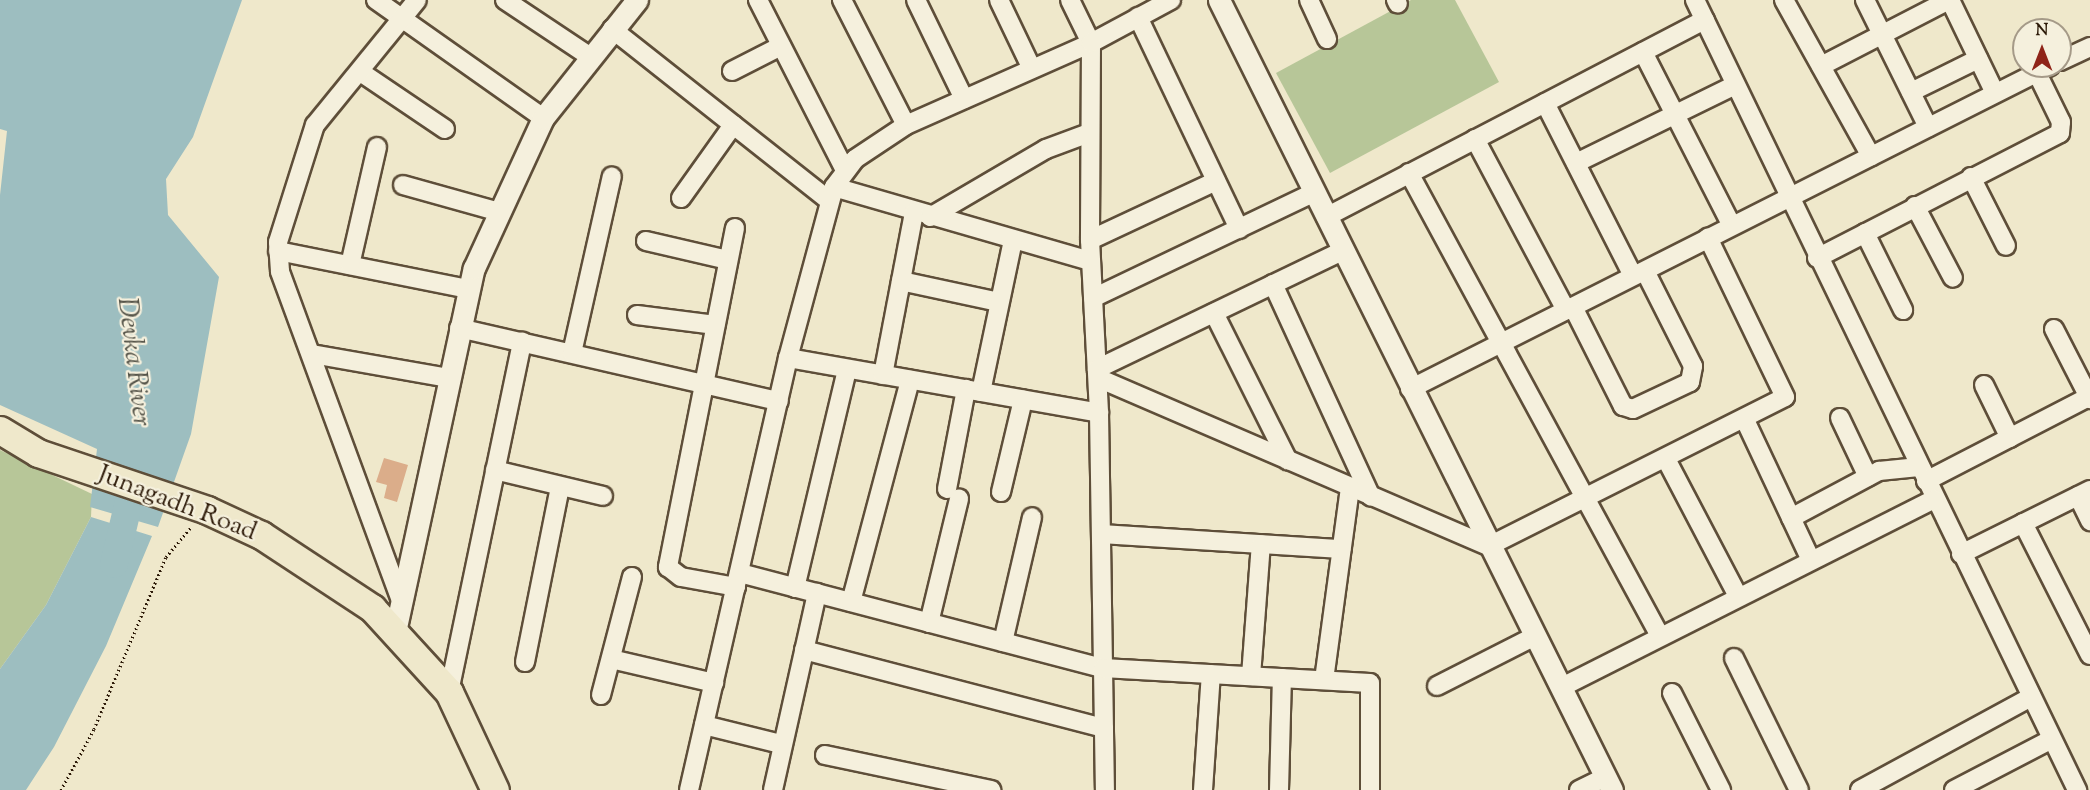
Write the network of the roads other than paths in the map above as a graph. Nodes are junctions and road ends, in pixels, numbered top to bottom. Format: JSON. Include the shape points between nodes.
{"nodes":[{"id":1,"x":376,"y":0,"type":"edge"},
{"id":2,"x":417,"y":0,"type":"edge"},
{"id":3,"x":505,"y":0,"type":"edge"},
{"id":4,"x":758,"y":0,"type":"edge"},
{"id":5,"x":842,"y":0,"type":"edge"},
{"id":6,"x":916,"y":0,"type":"edge"},
{"id":7,"x":999,"y":0,"type":"edge"},
{"id":8,"x":1071,"y":0,"type":"edge"},
{"id":9,"x":1171,"y":0,"type":"edge"},
{"id":10,"x":1219,"y":0,"type":"edge"},
{"id":11,"x":1310,"y":0,"type":"edge"},
{"id":12,"x":1695,"y":0,"type":"edge"},
{"id":13,"x":1784,"y":0,"type":"edge"},
{"id":14,"x":1865,"y":0,"type":"edge"},
{"id":15,"x":1949,"y":0,"type":"edge"},
{"id":16,"x":634,"y":1,"type":"edge"},
{"id":17,"x":1138,"y":17,"type":"junction"},
{"id":18,"x":403,"y":19,"type":"junction"},
{"id":19,"x":1705,"y":20,"type":"junction"},
{"id":20,"x":612,"y":29,"type":"junction"},
{"id":21,"x":1882,"y":34,"type":"junction"},
{"id":22,"x":1327,"y":39,"type":"dead end"},
{"id":23,"x":1091,"y":43,"type":"junction"},
{"id":24,"x":781,"y":46,"type":"junction"},
{"id":25,"x":2090,"y":47,"type":"edge"},
{"id":26,"x":1643,"y":52,"type":"junction"},
{"id":27,"x":2072,"y":55,"type":"edge"},
{"id":28,"x":589,"y":56,"type":"junction"},
{"id":29,"x":1978,"y":59,"type":"junction"},
{"id":30,"x":1821,"y":66,"type":"junction"},
{"id":31,"x":1032,"y":69,"type":"junction"},
{"id":32,"x":732,"y":71,"type":"dead end"},
{"id":33,"x":362,"y":73,"type":"junction"},
{"id":34,"x":2026,"y":78,"type":"edge"},
{"id":35,"x":2047,"y":78,"type":"edge"},
{"id":36,"x":1735,"y":85,"type":"junction"},
{"id":37,"x":1911,"y":92,"type":"junction"},
{"id":38,"x":1995,"y":93,"type":"junction"},
{"id":39,"x":964,"y":99,"type":"junction"},
{"id":40,"x":1545,"y":103,"type":"junction"},
{"id":41,"x":1676,"y":114,"type":"junction"},
{"id":42,"x":543,"y":118,"type":"junction"},
{"id":43,"x":733,"y":125,"type":"junction"},
{"id":44,"x":906,"y":125,"type":"junction"},
{"id":45,"x":1929,"y":127,"type":"junction"},
{"id":46,"x":445,"y":129,"type":"dead end"},
{"id":47,"x":1089,"y":133,"type":"junction"},
{"id":48,"x":1475,"y":139,"type":"junction"},
{"id":49,"x":377,"y":147,"type":"dead end"},
{"id":50,"x":1871,"y":156,"type":"junction"},
{"id":51,"x":1576,"y":163,"type":"junction"},
{"id":52,"x":844,"y":170,"type":"junction"},
{"id":53,"x":1409,"y":173,"type":"junction"},
{"id":54,"x":612,"y":176,"type":"dead end"},
{"id":55,"x":1971,"y":177,"type":"junction"},
{"id":56,"x":1216,"y":181,"type":"junction"},
{"id":57,"x":403,"y":185,"type":"dead end"},
{"id":58,"x":831,"y":193,"type":"junction"},
{"id":59,"x":1313,"y":193,"type":"junction"},
{"id":60,"x":681,"y":198,"type":"dead end"},
{"id":61,"x":1787,"y":198,"type":"junction"},
{"id":62,"x":1915,"y":206,"type":"junction"},
{"id":63,"x":500,"y":212,"type":"junction"},
{"id":64,"x":922,"y":215,"type":"junction"},
{"id":65,"x":1326,"y":217,"type":"junction"},
{"id":66,"x":1732,"y":226,"type":"junction"},
{"id":67,"x":735,"y":228,"type":"dead end"},
{"id":68,"x":1239,"y":229,"type":"junction"},
{"id":69,"x":1865,"y":232,"type":"junction"},
{"id":70,"x":1708,"y":238,"type":"junction"},
{"id":71,"x":1013,"y":240,"type":"junction"},
{"id":72,"x":1090,"y":240,"type":"junction"},
{"id":73,"x":646,"y":241,"type":"dead end"},
{"id":74,"x":2006,"y":246,"type":"dead end"},
{"id":75,"x":278,"y":251,"type":"junction"},
{"id":76,"x":1342,"y":251,"type":"junction"},
{"id":77,"x":1816,"y":258,"type":"junction"},
{"id":78,"x":728,"y":260,"type":"junction"},
{"id":79,"x":1091,"y":261,"type":"junction"},
{"id":80,"x":350,"y":265,"type":"junction"},
{"id":81,"x":1639,"y":274,"type":"junction"},
{"id":82,"x":1953,"y":278,"type":"dead end"},
{"id":83,"x":901,"y":281,"type":"junction"},
{"id":84,"x":1274,"y":284,"type":"junction"},
{"id":85,"x":469,"y":289,"type":"junction"},
{"id":86,"x":1093,"y":298,"type":"junction"},
{"id":87,"x":999,"y":302,"type":"junction"},
{"id":88,"x":1570,"y":308,"type":"junction"},
{"id":89,"x":1903,"y":310,"type":"dead end"},
{"id":90,"x":1214,"y":313,"type":"junction"},
{"id":91,"x":637,"y":315,"type":"dead end"},
{"id":92,"x":715,"y":325,"type":"junction"},
{"id":93,"x":459,"y":328,"type":"junction"},
{"id":94,"x":2054,"y":329,"type":"dead end"},
{"id":95,"x":522,"y":342,"type":"junction"},
{"id":96,"x":1501,"y":343,"type":"junction"},
{"id":97,"x":572,"y":353,"type":"junction"},
{"id":98,"x":312,"y":354,"type":"junction"},
{"id":99,"x":788,"y":358,"type":"junction"},
{"id":100,"x":847,"y":369,"type":"junction"},
{"id":101,"x":1097,"y":373,"type":"junction"},
{"id":102,"x":883,"y":375,"type":"junction"},
{"id":103,"x":448,"y":378,"type":"junction"},
{"id":104,"x":910,"y":380,"type":"junction"},
{"id":105,"x":703,"y":383,"type":"junction"},
{"id":106,"x":1984,"y":385,"type":"dead end"},
{"id":107,"x":1410,"y":389,"type":"junction"},
{"id":108,"x":973,"y":391,"type":"junction"},
{"id":109,"x":2090,"y":398,"type":"edge"},
{"id":110,"x":1023,"y":400,"type":"junction"},
{"id":111,"x":779,"y":401,"type":"junction"},
{"id":112,"x":1099,"y":413,"type":"junction"},
{"id":113,"x":1840,"y":418,"type":"dead end"},
{"id":114,"x":1745,"y":420,"type":"junction"},
{"id":115,"x":0,"y":429,"type":"edge"},
{"id":116,"x":2010,"y":438,"type":"junction"},
{"id":117,"x":1666,"y":459,"type":"junction"},
{"id":118,"x":1288,"y":461,"type":"junction"},
{"id":119,"x":495,"y":470,"type":"junction"},
{"id":120,"x":1922,"y":474,"type":"junction"},
{"id":121,"x":1868,"y":477,"type":"junction"},
{"id":122,"x":560,"y":487,"type":"junction"},
{"id":123,"x":1350,"y":488,"type":"junction"},
{"id":124,"x":1001,"y":492,"type":"dead end"},
{"id":125,"x":2084,"y":493,"type":"edge"},
{"id":126,"x":603,"y":496,"type":"dead end"},
{"id":127,"x":1371,"y":497,"type":"junction"},
{"id":128,"x":1586,"y":499,"type":"junction"},
{"id":129,"x":1934,"y":499,"type":"junction"},
{"id":130,"x":1032,"y":517,"type":"dead end"},
{"id":131,"x":1791,"y":518,"type":"junction"},
{"id":132,"x":2090,"y":521,"type":"edge"},
{"id":133,"x":2023,"y":523,"type":"junction"},
{"id":134,"x":1101,"y":534,"type":"junction"},
{"id":135,"x":1261,"y":544,"type":"junction"},
{"id":136,"x":1489,"y":546,"type":"junction"},
{"id":137,"x":1342,"y":549,"type":"junction"},
{"id":138,"x":1961,"y":554,"type":"junction"},
{"id":139,"x":1810,"y":558,"type":"junction"},
{"id":140,"x":632,"y":577,"type":"dead end"},
{"id":141,"x":738,"y":580,"type":"junction"},
{"id":142,"x":795,"y":588,"type":"junction"},
{"id":143,"x":817,"y":593,"type":"junction"},
{"id":144,"x":1738,"y":596,"type":"junction"},
{"id":145,"x":400,"y":598,"type":"junction"},
{"id":146,"x":851,"y":602,"type":"junction"},
{"id":147,"x":929,"y":623,"type":"junction"},
{"id":148,"x":394,"y":632,"type":"junction"},
{"id":149,"x":1535,"y":636,"type":"junction"},
{"id":150,"x":1660,"y":636,"type":"junction"},
{"id":151,"x":1003,"y":642,"type":"junction"},
{"id":152,"x":804,"y":650,"type":"junction"},
{"id":153,"x":2090,"y":655,"type":"edge"},
{"id":154,"x":1734,"y":658,"type":"dead end"},
{"id":155,"x":611,"y":659,"type":"junction"},
{"id":156,"x":525,"y":662,"type":"dead end"},
{"id":157,"x":1103,"y":668,"type":"junction"},
{"id":158,"x":1211,"y":674,"type":"junction"},
{"id":159,"x":1251,"y":676,"type":"junction"},
{"id":160,"x":1282,"y":678,"type":"junction"},
{"id":161,"x":1324,"y":680,"type":"junction"},
{"id":162,"x":714,"y":683,"type":"junction"},
{"id":163,"x":1437,"y":687,"type":"dead end"},
{"id":164,"x":1562,"y":687,"type":"junction"},
{"id":165,"x":449,"y":692,"type":"junction"},
{"id":166,"x":1672,"y":693,"type":"dead end"},
{"id":167,"x":601,"y":695,"type":"dead end"},
{"id":168,"x":2031,"y":697,"type":"junction"},
{"id":169,"x":704,"y":725,"type":"junction"},
{"id":170,"x":1104,"y":728,"type":"junction"},
{"id":171,"x":2052,"y":739,"type":"junction"},
{"id":172,"x":781,"y":744,"type":"junction"},
{"id":173,"x":825,"y":756,"type":"dead end"},
{"id":174,"x":1609,"y":784,"type":"edge"},
{"id":175,"x":495,"y":790,"type":"edge"},
{"id":176,"x":689,"y":790,"type":"edge"},
{"id":177,"x":773,"y":790,"type":"edge"},
{"id":178,"x":991,"y":790,"type":"edge"},
{"id":179,"x":1105,"y":790,"type":"edge"},
{"id":180,"x":1203,"y":790,"type":"edge"},
{"id":181,"x":1279,"y":790,"type":"edge"},
{"id":182,"x":1370,"y":790,"type":"edge"},
{"id":183,"x":1579,"y":790,"type":"edge"},
{"id":184,"x":1721,"y":790,"type":"edge"},
{"id":185,"x":1799,"y":790,"type":"edge"},
{"id":186,"x":1860,"y":790,"type":"edge"},
{"id":187,"x":1954,"y":790,"type":"edge"},
{"id":188,"x":2077,"y":790,"type":"edge"}],
"edges":[{"from":1,"to":18,"type":"street"},
{"from":2,"to":18,"type":"street"},
{"from":3,"to":28,"type":"street"},
{"from":4,"to":24,"type":"street"},
{"from":5,"to":44,"type":"street"},
{"from":6,"to":39,"type":"street"},
{"from":7,"to":31,"type":"street"},
{"from":8,"to":23,"type":"street"},
{"from":9,"to":17,"type":"street"},
{"from":10,"to":59,"type":"street"},
{"from":11,"to":22,"type":"street"},
{"from":12,"to":19,"type":"street"},
{"from":13,"to":30,"type":"street"},
{"from":14,"to":21,"type":"street"},
{"from":15,"to":21,"type":"street"},
{"from":15,"to":29,"type":"street"},
{"from":16,"to":20,"type":"street"},
{"from":17,"to":23,"type":"street"},
{"from":17,"to":56,"type":"street"},
{"from":18,"to":33,"type":"street"},
{"from":18,"to":42,"type":"street"},
{"from":19,"to":26,"type":"street"},
{"from":19,"to":36,"type":"street"},
{"from":20,"to":28,"type":"street"},
{"from":20,"to":43,"type":"street"},
{"from":21,"to":30,"type":"street"},
{"from":21,"to":37,"type":"street"},
{"from":23,"to":31,"type":"street"},
{"from":23,"to":47,"type":"street"},
{"from":24,"to":32,"type":"street"},
{"from":24,"to":52,"type":"street"},
{"from":25,"to":27,"type":"street"},
{"from":26,"to":40,"type":"street"},
{"from":26,"to":41,"type":"street"},
{"from":28,"to":42,"type":"street"},
{"from":29,"to":37,"type":"street"},
{"from":29,"to":38,"type":"street"},
{"from":30,"to":50,"type":"street"},
{"from":31,"to":39,"type":"street"},
{"from":33,"to":46,"type":"street"},
{"from":33,"to":75,"type":"street","via":[[309,136]]},
{"from":34,"to":38,"type":"street"},
{"from":35,"to":55,"type":"street","via":[[2063,128]]},
{"from":36,"to":41,"type":"street"},
{"from":36,"to":61,"type":"street"},
{"from":37,"to":45,"type":"street"},
{"from":38,"to":45,"type":"street"},
{"from":39,"to":44,"type":"street"},
{"from":40,"to":48,"type":"street"},
{"from":40,"to":51,"type":"street"},
{"from":41,"to":51,"type":"street"},
{"from":41,"to":66,"type":"street"},
{"from":42,"to":63,"type":"street"},
{"from":43,"to":58,"type":"street"},
{"from":43,"to":60,"type":"street"},
{"from":44,"to":52,"type":"street"},
{"from":45,"to":50,"type":"street"},
{"from":47,"to":64,"type":"street","via":[[1046,148]]},
{"from":47,"to":72,"type":"street"},
{"from":48,"to":53,"type":"street"},
{"from":48,"to":88,"type":"street"},
{"from":49,"to":80,"type":"street"},
{"from":50,"to":61,"type":"street"},
{"from":51,"to":81,"type":"street"},
{"from":52,"to":58,"type":"street"},
{"from":53,"to":65,"type":"street"},
{"from":53,"to":96,"type":"street"},
{"from":54,"to":97,"type":"street"},
{"from":55,"to":62,"type":"street"},
{"from":55,"to":74,"type":"street"},
{"from":56,"to":68,"type":"street"},
{"from":56,"to":72,"type":"street"},
{"from":57,"to":63,"type":"street"},
{"from":58,"to":64,"type":"street"},
{"from":58,"to":99,"type":"street"},
{"from":59,"to":65,"type":"street"},
{"from":59,"to":68,"type":"street"},
{"from":61,"to":66,"type":"street"},
{"from":61,"to":77,"type":"street"},
{"from":62,"to":69,"type":"street"},
{"from":62,"to":82,"type":"street"},
{"from":63,"to":85,"type":"street"},
{"from":64,"to":71,"type":"street"},
{"from":64,"to":83,"type":"street"},
{"from":65,"to":76,"type":"street"},
{"from":66,"to":70,"type":"street"},
{"from":67,"to":78,"type":"street"},
{"from":68,"to":86,"type":"street"},
{"from":69,"to":77,"type":"street"},
{"from":69,"to":89,"type":"street"},
{"from":70,"to":81,"type":"street"},
{"from":70,"to":114,"type":"street","via":[[1785,392],[1783,400]]},
{"from":71,"to":79,"type":"street"},
{"from":71,"to":87,"type":"street"},
{"from":72,"to":79,"type":"street"},
{"from":73,"to":78,"type":"street"},
{"from":75,"to":80,"type":"street"},
{"from":75,"to":98,"type":"street","via":[[280,271]]},
{"from":76,"to":84,"type":"street"},
{"from":76,"to":107,"type":"street"},
{"from":77,"to":120,"type":"street"},
{"from":78,"to":92,"type":"street"},
{"from":79,"to":86,"type":"street"},
{"from":80,"to":85,"type":"street"},
{"from":81,"to":88,"type":"street"},
{"from":81,"to":88,"type":"street","via":[[1693,366],[1690,382],[1633,409],[1623,406]]},
{"from":83,"to":87,"type":"street"},
{"from":83,"to":102,"type":"street"},
{"from":84,"to":90,"type":"street"},
{"from":84,"to":127,"type":"street"},
{"from":85,"to":93,"type":"street"},
{"from":86,"to":101,"type":"street"},
{"from":87,"to":108,"type":"street"},
{"from":88,"to":96,"type":"street"},
{"from":90,"to":101,"type":"street"},
{"from":90,"to":118,"type":"street"},
{"from":91,"to":92,"type":"street"},
{"from":92,"to":105,"type":"street"},
{"from":93,"to":95,"type":"street"},
{"from":93,"to":103,"type":"street"},
{"from":94,"to":109,"type":"street"},
{"from":95,"to":97,"type":"street"},
{"from":95,"to":119,"type":"street"},
{"from":96,"to":107,"type":"street"},
{"from":96,"to":128,"type":"street"},
{"from":97,"to":105,"type":"street"},
{"from":98,"to":103,"type":"street"},
{"from":98,"to":145,"type":"street"},
{"from":99,"to":100,"type":"street"},
{"from":99,"to":111,"type":"street"},
{"from":100,"to":102,"type":"street"},
{"from":100,"to":142,"type":"street"},
{"from":101,"to":112,"type":"street"},
{"from":101,"to":118,"type":"street"},
{"from":102,"to":104,"type":"street"},
{"from":103,"to":145,"type":"street"},
{"from":104,"to":108,"type":"street"},
{"from":104,"to":146,"type":"street"},
{"from":105,"to":111,"type":"street"},
{"from":105,"to":141,"type":"street","via":[[668,567],[681,577]]},
{"from":106,"to":116,"type":"street"},
{"from":107,"to":136,"type":"street"},
{"from":108,"to":110,"type":"street"},
{"from":108,"to":147,"type":"street"},
{"from":109,"to":116,"type":"street"},
{"from":110,"to":112,"type":"street"},
{"from":110,"to":124,"type":"street"},
{"from":111,"to":141,"type":"street"},
{"from":112,"to":134,"type":"street"},
{"from":113,"to":121,"type":"street"},
{"from":114,"to":117,"type":"street"},
{"from":114,"to":131,"type":"street"},
{"from":115,"to":148,"type":"main road","name":"Junagadh Road","via":[[39,453],[207,510],[320,572],[372,608]]},
{"from":116,"to":120,"type":"street"},
{"from":117,"to":128,"type":"street"},
{"from":117,"to":144,"type":"street"},
{"from":118,"to":123,"type":"street"},
{"from":119,"to":122,"type":"street"},
{"from":119,"to":165,"type":"street"},
{"from":120,"to":121,"type":"street","via":[[1885,469]]},
{"from":120,"to":129,"type":"street"},
{"from":121,"to":131,"type":"street"},
{"from":122,"to":126,"type":"street"},
{"from":122,"to":156,"type":"street"},
{"from":123,"to":127,"type":"street"},
{"from":123,"to":137,"type":"street"},
{"from":125,"to":132,"type":"street"},
{"from":125,"to":133,"type":"street"},
{"from":127,"to":136,"type":"street"},
{"from":128,"to":136,"type":"street"},
{"from":128,"to":150,"type":"street"},
{"from":129,"to":138,"type":"street"},
{"from":129,"to":139,"type":"street"},
{"from":130,"to":151,"type":"street"},
{"from":131,"to":139,"type":"street"},
{"from":133,"to":138,"type":"street"},
{"from":133,"to":153,"type":"street"},
{"from":134,"to":135,"type":"street"},
{"from":134,"to":157,"type":"street"},
{"from":135,"to":137,"type":"street"},
{"from":135,"to":159,"type":"street"},
{"from":136,"to":149,"type":"street"},
{"from":137,"to":161,"type":"street"},
{"from":138,"to":168,"type":"street"},
{"from":139,"to":144,"type":"street"},
{"from":140,"to":155,"type":"street"},
{"from":141,"to":142,"type":"street"},
{"from":141,"to":162,"type":"street"},
{"from":142,"to":143,"type":"street"},
{"from":143,"to":146,"type":"street"},
{"from":143,"to":152,"type":"street"},
{"from":144,"to":150,"type":"street"},
{"from":145,"to":148,"type":"street"},
{"from":146,"to":147,"type":"street"},
{"from":147,"to":151,"type":"street"},
{"from":148,"to":165,"type":"main road","name":"Junagadh Road"},
{"from":149,"to":163,"type":"street"},
{"from":149,"to":164,"type":"street"},
{"from":150,"to":164,"type":"street"},
{"from":151,"to":157,"type":"street"},
{"from":152,"to":170,"type":"street"},
{"from":152,"to":172,"type":"street"},
{"from":154,"to":185,"type":"street"},
{"from":155,"to":162,"type":"street"},
{"from":155,"to":167,"type":"street"},
{"from":157,"to":158,"type":"street"},
{"from":157,"to":170,"type":"street"},
{"from":158,"to":159,"type":"street"},
{"from":158,"to":180,"type":"street"},
{"from":159,"to":160,"type":"street"},
{"from":160,"to":161,"type":"street"},
{"from":160,"to":181,"type":"street"},
{"from":161,"to":182,"type":"street","via":[[1370,683]]},
{"from":162,"to":169,"type":"street"},
{"from":164,"to":174,"type":"street"},
{"from":165,"to":175,"type":"main road","name":"Junagadh Road"},
{"from":166,"to":184,"type":"street"},
{"from":168,"to":171,"type":"street"},
{"from":168,"to":186,"type":"street"},
{"from":169,"to":172,"type":"street"},
{"from":169,"to":176,"type":"street"},
{"from":170,"to":179,"type":"street"},
{"from":171,"to":187,"type":"street"},
{"from":171,"to":188,"type":"street"},
{"from":172,"to":177,"type":"street"},
{"from":173,"to":178,"type":"street"},
{"from":174,"to":183,"type":"street"}]}
